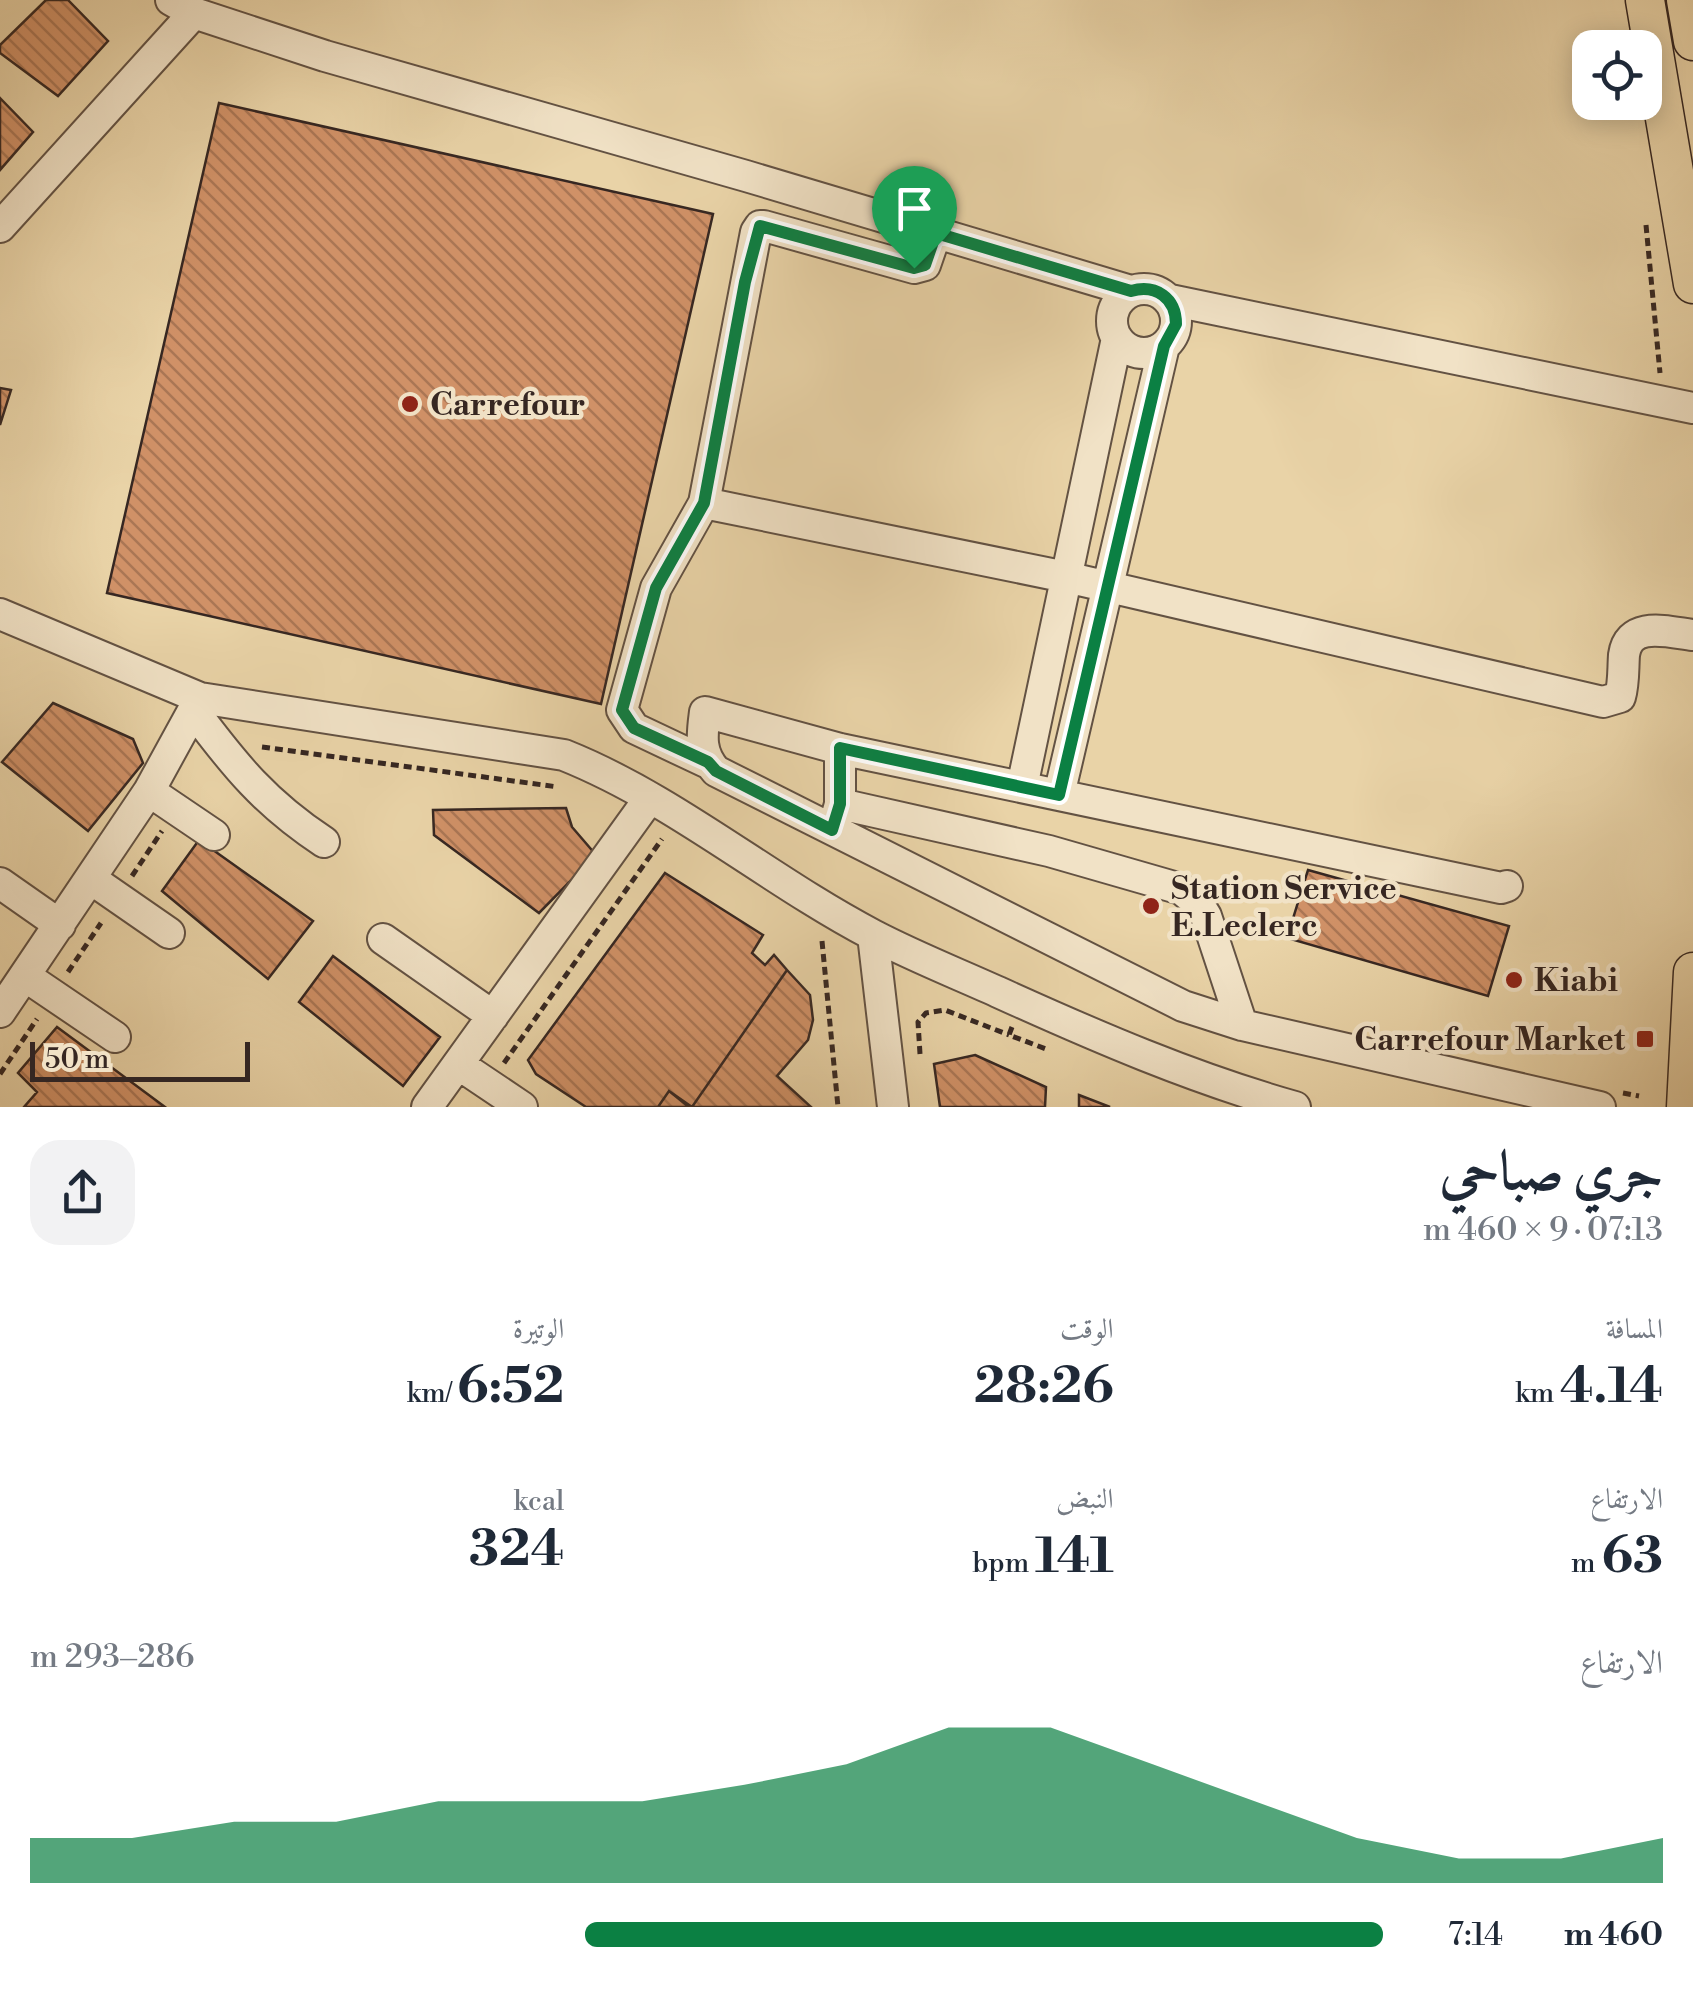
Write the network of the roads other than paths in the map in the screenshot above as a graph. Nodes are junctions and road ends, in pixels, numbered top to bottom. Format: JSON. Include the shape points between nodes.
{"nodes":[{"id":1,"x":1644,"y":0,"type":"edge"},
{"id":2,"x":1686,"y":0,"type":"edge"},
{"id":3,"x":182,"y":6,"type":"edge"},
{"id":4,"x":1693,"y":41,"type":"edge"},
{"id":5,"x":0,"y":226,"type":"edge"},
{"id":6,"x":936,"y":233,"type":"junction"},
{"id":7,"x":1693,"y":284,"type":"edge"},
{"id":8,"x":1131,"y":291,"type":"junction"},
{"id":9,"x":1170,"y":300,"type":"junction"},
{"id":10,"x":1116,"y":338,"type":"junction"},
{"id":11,"x":1164,"y":346,"type":"junction"},
{"id":12,"x":1693,"y":408,"type":"edge"},
{"id":13,"x":704,"y":503,"type":"junction"},
{"id":14,"x":1066,"y":577,"type":"junction"},
{"id":15,"x":1108,"y":587,"type":"junction"},
{"id":16,"x":0,"y":614,"type":"edge"},
{"id":17,"x":1693,"y":635,"type":"edge"},
{"id":18,"x":197,"y":704,"type":"junction"},
{"id":19,"x":840,"y":748,"type":"junction"},
{"id":20,"x":708,"y":762,"type":"junction"},
{"id":21,"x":1022,"y":787,"type":"junction"},
{"id":22,"x":149,"y":791,"type":"junction"},
{"id":23,"x":1059,"y":795,"type":"junction"},
{"id":24,"x":649,"y":799,"type":"junction"},
{"id":25,"x":836,"y":817,"type":"junction"},
{"id":26,"x":214,"y":835,"type":"dead end"},
{"id":27,"x":324,"y":842,"type":"dead end"},
{"id":28,"x":91,"y":879,"type":"junction"},
{"id":29,"x":0,"y":883,"type":"edge"},
{"id":30,"x":1507,"y":886,"type":"dead end"},
{"id":31,"x":60,"y":925,"type":"junction"},
{"id":32,"x":169,"y":934,"type":"dead end"},
{"id":33,"x":872,"y":934,"type":"junction"},
{"id":34,"x":384,"y":939,"type":"dead end"},
{"id":35,"x":1693,"y":972,"type":"edge"},
{"id":36,"x":24,"y":976,"type":"junction"},
{"id":37,"x":0,"y":1012,"type":"edge"},
{"id":38,"x":492,"y":1016,"type":"junction"},
{"id":39,"x":1242,"y":1025,"type":"junction"},
{"id":40,"x":115,"y":1037,"type":"dead end"},
{"id":41,"x":458,"y":1064,"type":"junction"},
{"id":42,"x":426,"y":1107,"type":"edge"},
{"id":43,"x":522,"y":1107,"type":"edge"},
{"id":44,"x":894,"y":1107,"type":"edge"},
{"id":45,"x":1295,"y":1107,"type":"edge"},
{"id":46,"x":1600,"y":1107,"type":"edge"},
{"id":47,"x":1686,"y":1107,"type":"edge"}],
"edges":[{"from":1,"to":7,"type":"main road"},
{"from":2,"to":4,"type":"main road"},
{"from":3,"to":5,"type":"street"},
{"from":3,"to":6,"type":"street","via":[[325,56]]},
{"from":6,"to":8,"type":"street"},
{"from":6,"to":13,"type":"street","via":[[925,265],[914,268],[760,226]]},
{"from":8,"to":9,"type":"street","via":[[1152,289]]},
{"from":8,"to":10,"type":"street","via":[[1113,311]]},
{"from":9,"to":11,"type":"street","via":[[1176,324]]},
{"from":9,"to":12,"type":"street"},
{"from":10,"to":11,"type":"street","via":[[1138,352]]},
{"from":10,"to":14,"type":"street"},
{"from":11,"to":15,"type":"street"},
{"from":13,"to":14,"type":"street"},
{"from":13,"to":20,"type":"street","via":[[656,588],[622,710],[634,728]]},
{"from":14,"to":15,"type":"street"},
{"from":14,"to":21,"type":"street"},
{"from":15,"to":17,"type":"street","via":[[1603,702],[1620,697],[1628,641],[1638,632]]},
{"from":15,"to":23,"type":"street"},
{"from":16,"to":18,"type":"street"},
{"from":18,"to":22,"type":"street"},
{"from":18,"to":24,"type":"street","via":[[564,755]]},
{"from":18,"to":27,"type":"street","via":[[258,791]]},
{"from":19,"to":20,"type":"street","via":[[705,712]]},
{"from":19,"to":21,"type":"street"},
{"from":19,"to":25,"type":"street"},
{"from":20,"to":25,"type":"street","via":[[716,771]]},
{"from":21,"to":23,"type":"street"},
{"from":22,"to":26,"type":"street"},
{"from":22,"to":28,"type":"street"},
{"from":23,"to":30,"type":"street"},
{"from":24,"to":33,"type":"street"},
{"from":24,"to":38,"type":"street"},
{"from":25,"to":39,"type":"street","via":[[1183,1006]]},
{"from":25,"to":39,"type":"street","via":[[1049,851],[1181,889],[1206,916]]},
{"from":28,"to":31,"type":"street"},
{"from":28,"to":32,"type":"street"},
{"from":29,"to":31,"type":"street"},
{"from":31,"to":36,"type":"street"},
{"from":33,"to":44,"type":"street"},
{"from":33,"to":45,"type":"street","via":[[1111,1044]]},
{"from":34,"to":38,"type":"street"},
{"from":35,"to":47,"type":"main road"},
{"from":36,"to":37,"type":"street"},
{"from":36,"to":40,"type":"street"},
{"from":38,"to":41,"type":"street"},
{"from":39,"to":46,"type":"street"},
{"from":41,"to":42,"type":"street"},
{"from":41,"to":43,"type":"street"}]}
